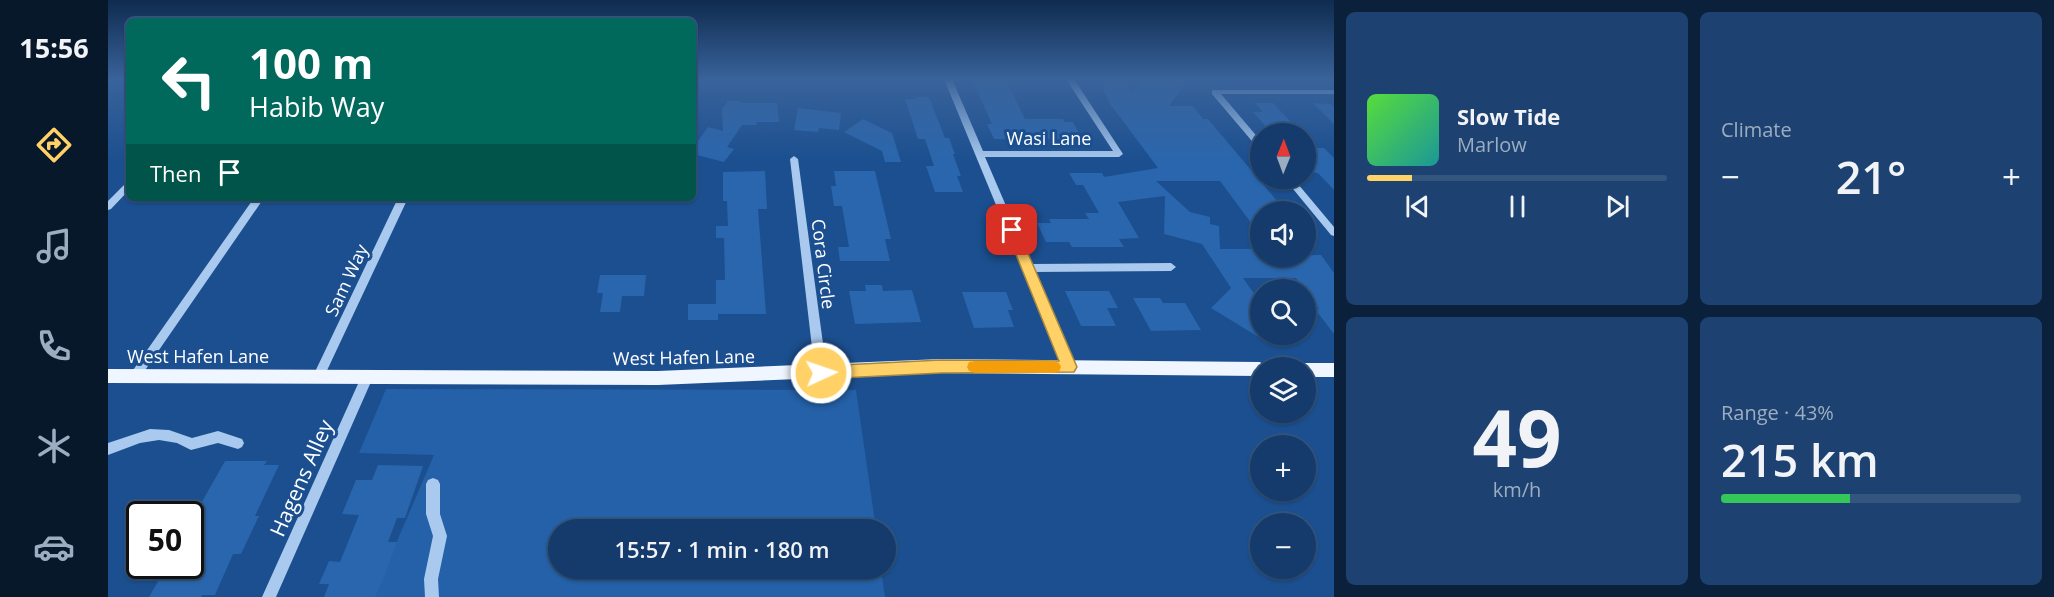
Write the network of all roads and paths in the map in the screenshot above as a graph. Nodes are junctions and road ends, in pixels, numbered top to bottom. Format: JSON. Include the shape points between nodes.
{"nodes":[{"id":1,"x":960,"y":107,"type":"edge"},
{"id":2,"x":1088,"y":107,"type":"edge"},
{"id":3,"x":1228,"y":107,"type":"edge"},
{"id":4,"x":1250,"y":133,"type":"edge"},
{"id":5,"x":980,"y":154,"type":"junction"},
{"id":6,"x":794,"y":159,"type":"dead end"},
{"id":7,"x":126,"y":188,"type":"edge"},
{"id":8,"x":1297,"y":189,"type":"edge"},
{"id":9,"x":257,"y":201,"type":"edge"},
{"id":10,"x":402,"y":201,"type":"edge"},
{"id":11,"x":108,"y":207,"type":"edge"},
{"id":12,"x":1334,"y":233,"type":"edge"},
{"id":13,"x":1171,"y":267,"type":"dead end"},
{"id":14,"x":1028,"y":268,"type":"junction"},
{"id":15,"x":1069,"y":367,"type":"junction"},
{"id":16,"x":1250,"y":369,"type":"edge"},
{"id":17,"x":1316,"y":370,"type":"edge"},
{"id":18,"x":1334,"y":370,"type":"edge"},
{"id":19,"x":821,"y":373,"type":"junction"},
{"id":20,"x":368,"y":375,"type":"junction"},
{"id":21,"x":108,"y":376,"type":"edge"},
{"id":22,"x":135,"y":376,"type":"junction"},
{"id":23,"x":319,"y":376,"type":"junction"},
{"id":24,"x":238,"y":443,"type":"dead end"},
{"id":25,"x":108,"y":449,"type":"edge"},
{"id":26,"x":433,"y":484,"type":"dead end"},
{"id":27,"x":269,"y":597,"type":"edge"},
{"id":28,"x":432,"y":597,"type":"edge"}],
"edges":[{"from":1,"to":5,"type":"street"},
{"from":2,"to":5,"type":"street","name":"Wasi Lane","via":[[1119,154]]},
{"from":3,"to":4,"type":"street"},
{"from":5,"to":14,"type":"street"},
{"from":6,"to":19,"type":"street","name":"Cora Circle"},
{"from":7,"to":11,"type":"street"},
{"from":8,"to":12,"type":"street"},
{"from":9,"to":22,"type":"street"},
{"from":10,"to":23,"type":"street","name":"Sam Way"},
{"from":13,"to":14,"type":"street"},
{"from":14,"to":15,"type":"street"},
{"from":15,"to":16,"type":"main road","name":"West Hafen Lane"},
{"from":15,"to":19,"type":"main road","name":"West Hafen Lane","via":[[941,366]]},
{"from":17,"to":18,"type":"main road"},
{"from":19,"to":20,"type":"main road","name":"West Hafen Lane","via":[[658,378]]},
{"from":20,"to":23,"type":"main road","name":"West Hafen Lane"},
{"from":20,"to":27,"type":"street","name":"Hagens Alley"},
{"from":21,"to":22,"type":"main road","name":"West Hafen Lane"},
{"from":22,"to":23,"type":"main road","name":"West Hafen Lane"},
{"from":24,"to":25,"type":"street","via":[[218,436],[191,444],[178,436],[148,433]]},
{"from":26,"to":28,"type":"street","via":[[433,514],[440,536],[431,579]]}]}
